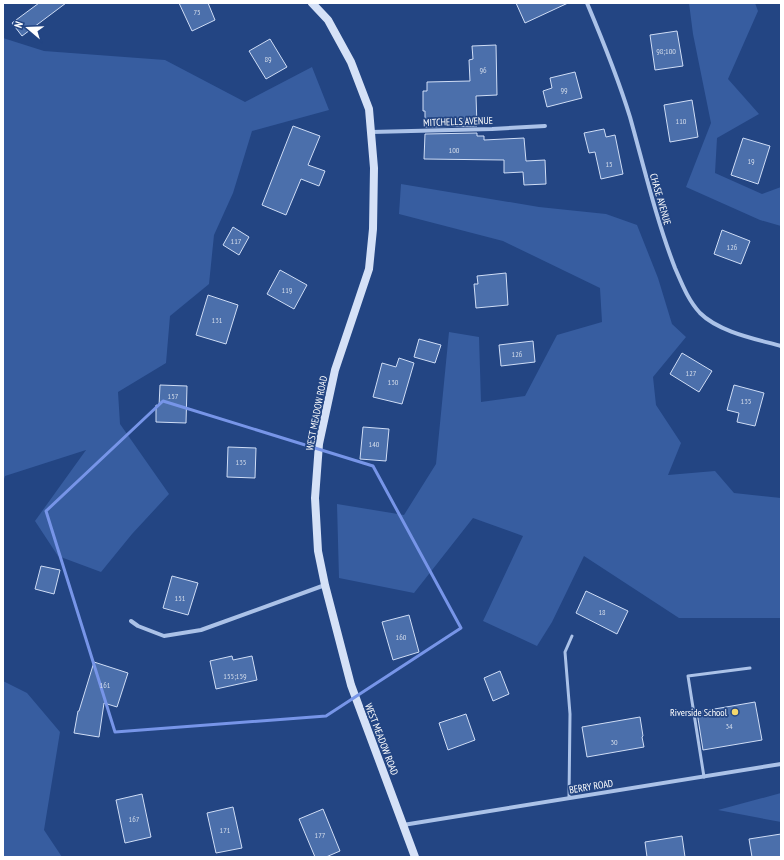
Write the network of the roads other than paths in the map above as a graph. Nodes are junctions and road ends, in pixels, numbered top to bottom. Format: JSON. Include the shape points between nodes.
{"nodes":[{"id":1,"x":312,"y":3,"type":"edge"},
{"id":2,"x":587,"y":3,"type":"edge"},
{"id":3,"x":545,"y":126,"type":"dead end"},
{"id":4,"x":371,"y":132,"type":"junction"},
{"id":5,"x":781,"y":346,"type":"edge"},
{"id":6,"x":325,"y":585,"type":"junction"},
{"id":7,"x":131,"y":621,"type":"dead end"},
{"id":8,"x":572,"y":636,"type":"dead end"},
{"id":9,"x":750,"y":668,"type":"dead end"},
{"id":10,"x":781,"y":764,"type":"edge"},
{"id":11,"x":704,"y":777,"type":"junction"},
{"id":12,"x":569,"y":798,"type":"junction"},
{"id":13,"x":403,"y":824,"type":"junction"},
{"id":14,"x":415,"y":857,"type":"edge"}],
"edges":[{"from":1,"to":4,"type":"street","name":"WEST MEADOW ROAD","via":[[328,20],[351,62],[369,108]]},
{"from":2,"to":5,"type":"street","name":"CHASE AVENUE","via":[[620,85],[660,225],[687,294],[709,321]]},
{"from":3,"to":4,"type":"street","name":"MITCHELLS AVENUE"},
{"from":4,"to":6,"type":"street","name":"WEST MEADOW ROAD","via":[[374,191],[369,268],[335,370],[319,444],[314,498],[318,551]]},
{"from":6,"to":7,"type":"street","via":[[202,630],[164,636]]},
{"from":6,"to":13,"type":"street","name":"WEST MEADOW ROAD","via":[[351,685]]},
{"from":8,"to":12,"type":"lane","via":[[565,652],[570,714]]},
{"from":9,"to":11,"type":"lane","via":[[688,676]]},
{"from":10,"to":11,"type":"street","name":"BERRY ROAD"},
{"from":11,"to":12,"type":"street","name":"BERRY ROAD"},
{"from":12,"to":13,"type":"street","name":"BERRY ROAD"},
{"from":13,"to":14,"type":"street","name":"WEST MEADOW ROAD"}]}
